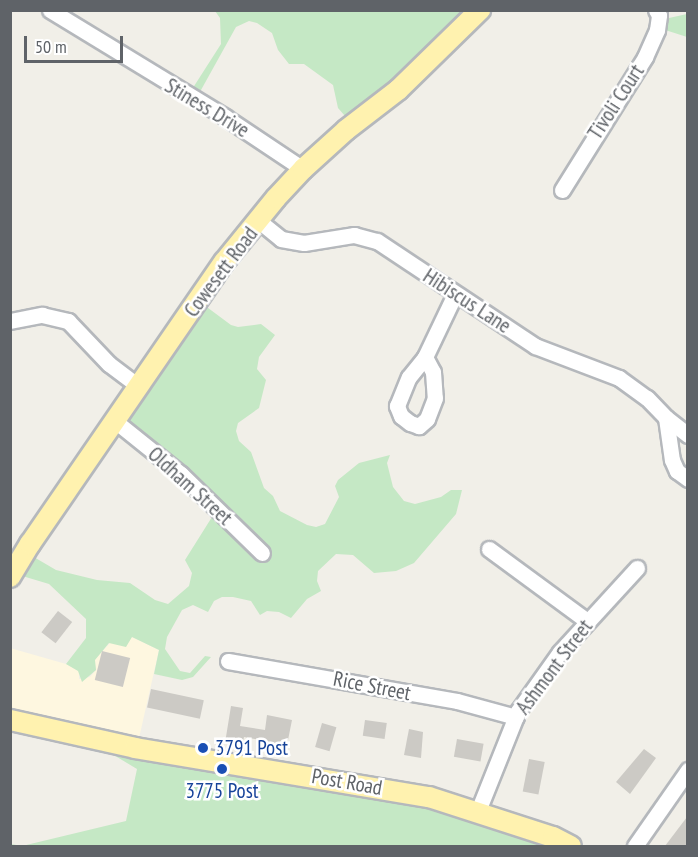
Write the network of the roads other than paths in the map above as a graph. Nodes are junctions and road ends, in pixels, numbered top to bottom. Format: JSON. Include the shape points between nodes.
{"nodes":[{"id":1,"x":50,"y":10,"type":"edge"},
{"id":2,"x":480,"y":10,"type":"edge"},
{"id":3,"x":656,"y":10,"type":"edge"},
{"id":4,"x":303,"y":169,"type":"junction"},
{"id":5,"x":562,"y":190,"type":"dead end"},
{"id":6,"x":259,"y":221,"type":"junction"},
{"id":7,"x":455,"y":294,"type":"junction"},
{"id":8,"x":10,"y":321,"type":"edge"},
{"id":9,"x":425,"y":357,"type":"dead end"},
{"id":10,"x":139,"y":387,"type":"junction"},
{"id":11,"x":666,"y":418,"type":"junction"},
{"id":12,"x":115,"y":421,"type":"junction"},
{"id":13,"x":687,"y":435,"type":"edge"},
{"id":14,"x":687,"y":479,"type":"edge"},
{"id":15,"x":489,"y":549,"type":"dead end"},
{"id":16,"x":262,"y":552,"type":"dead end"},
{"id":17,"x":637,"y":568,"type":"dead end"},
{"id":18,"x":10,"y":577,"type":"edge"},
{"id":19,"x":587,"y":621,"type":"junction"},
{"id":20,"x":228,"y":661,"type":"dead end"},
{"id":21,"x":516,"y":717,"type":"junction"},
{"id":22,"x":10,"y":720,"type":"edge"},
{"id":23,"x":687,"y":770,"type":"edge"},
{"id":24,"x":478,"y":811,"type":"junction"},
{"id":25,"x":572,"y":846,"type":"edge"},
{"id":26,"x":635,"y":846,"type":"edge"}],
"edges":[{"from":1,"to":4,"type":"street","name":"Stiness Drive"},
{"from":2,"to":4,"type":"main road","name":"Cowesett Road","via":[[398,90]]},
{"from":3,"to":5,"type":"street","name":"Tivoli Court","via":[[657,30],[645,57]]},
{"from":4,"to":6,"type":"main road","name":"Cowesett Road"},
{"from":6,"to":7,"type":"street","name":"Hibiscus Lane","via":[[280,239],[304,243],[354,235],[377,241]]},
{"from":6,"to":10,"type":"main road","name":"Cowesett Road","via":[[224,262]]},
{"from":7,"to":9,"type":"street"},
{"from":7,"to":11,"type":"street","name":"Hibiscus Lane","via":[[535,346],[619,378]]},
{"from":8,"to":10,"type":"street","via":[[42,315],[68,321],[109,364]]},
{"from":10,"to":12,"type":"main road","name":"Cowesett Road"},
{"from":11,"to":13,"type":"street","name":"Hibiscus Lane"},
{"from":11,"to":14,"type":"street","via":[[672,460]]},
{"from":12,"to":16,"type":"street","name":"Oldham Street","via":[[181,474]]},
{"from":12,"to":18,"type":"main road","name":"Cowesett Road"},
{"from":15,"to":19,"type":"street"},
{"from":17,"to":19,"type":"street","name":"Ashmont Street"},
{"from":19,"to":21,"type":"street","name":"Ashmont Street","via":[[560,652]]},
{"from":20,"to":21,"type":"street","name":"Rice Street","via":[[457,701]]},
{"from":21,"to":24,"type":"street","name":"Ashmont Street"},
{"from":22,"to":24,"type":"main road","name":"Post Road","via":[[135,748],[429,797]]},
{"from":23,"to":26,"type":"street"},
{"from":24,"to":25,"type":"main road","name":"Post Road"}]}
